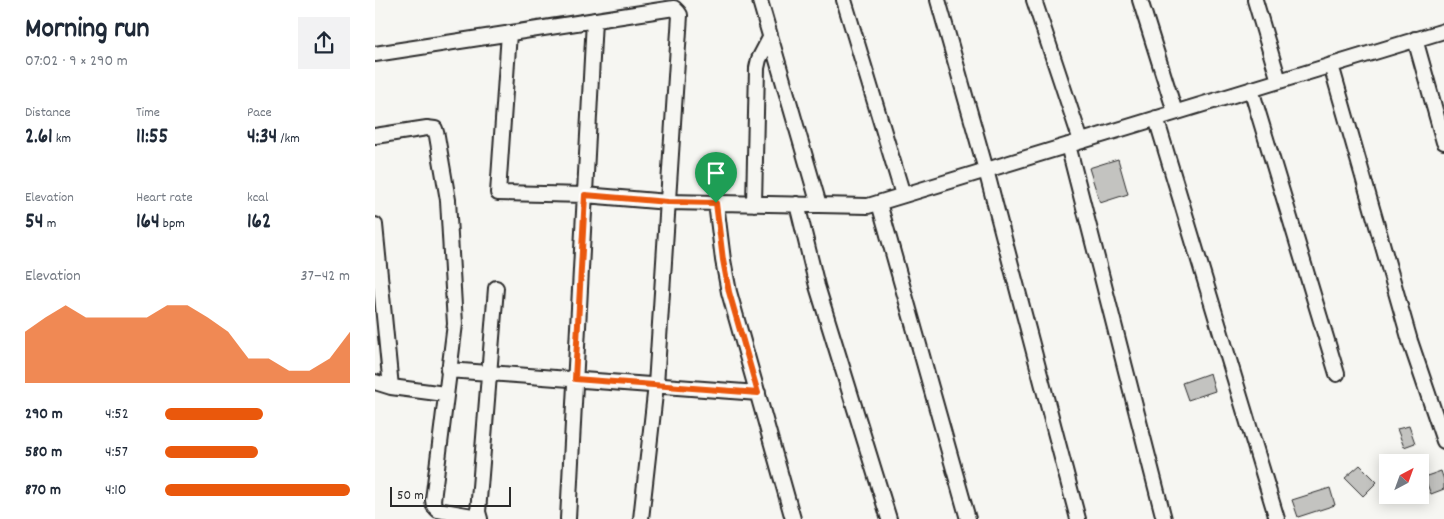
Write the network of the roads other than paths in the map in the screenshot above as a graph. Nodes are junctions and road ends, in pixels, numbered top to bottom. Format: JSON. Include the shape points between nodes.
{"nodes":[{"id":1,"x":844,"y":0,"type":"edge"},
{"id":2,"x":938,"y":0,"type":"edge"},
{"id":3,"x":1035,"y":0,"type":"edge"},
{"id":4,"x":1141,"y":0,"type":"edge"},
{"id":5,"x":1255,"y":0,"type":"edge"},
{"id":6,"x":760,"y":1,"type":"edge"},
{"id":7,"x":594,"y":20,"type":"junction"},
{"id":8,"x":1444,"y":31,"type":"edge"},
{"id":9,"x":509,"y":33,"type":"junction"},
{"id":10,"x":770,"y":38,"type":"junction"},
{"id":11,"x":1415,"y":40,"type":"junction"},
{"id":12,"x":375,"y":54,"type":"edge"},
{"id":13,"x":1331,"y":65,"type":"junction"},
{"id":14,"x":1279,"y":81,"type":"junction"},
{"id":15,"x":1251,"y":89,"type":"junction"},
{"id":16,"x":1175,"y":112,"type":"junction"},
{"id":17,"x":1156,"y":118,"type":"junction"},
{"id":18,"x":375,"y":136,"type":"edge"},
{"id":19,"x":1444,"y":142,"type":"edge"},
{"id":20,"x":1075,"y":143,"type":"junction"},
{"id":21,"x":986,"y":170,"type":"junction"},
{"id":22,"x":585,"y":195,"type":"junction"},
{"id":23,"x":903,"y":195,"type":"junction"},
{"id":24,"x":668,"y":202,"type":"junction"},
{"id":25,"x":716,"y":203,"type":"junction"},
{"id":26,"x":879,"y":203,"type":"junction"},
{"id":27,"x":754,"y":204,"type":"junction"},
{"id":28,"x":797,"y":204,"type":"junction"},
{"id":29,"x":819,"y":205,"type":"junction"},
{"id":30,"x":375,"y":225,"type":"edge"},
{"id":31,"x":496,"y":288,"type":"dead end"},
{"id":32,"x":448,"y":370,"type":"junction"},
{"id":33,"x":489,"y":373,"type":"junction"},
{"id":34,"x":1337,"y":374,"type":"dead end"},
{"id":35,"x":575,"y":379,"type":"junction"},
{"id":36,"x":375,"y":382,"type":"edge"},
{"id":37,"x":656,"y":385,"type":"junction"},
{"id":38,"x":391,"y":387,"type":"junction"},
{"id":39,"x":758,"y":393,"type":"junction"},
{"id":40,"x":445,"y":394,"type":"junction"},
{"id":41,"x":1444,"y":441,"type":"edge"},
{"id":42,"x":479,"y":518,"type":"edge"},
{"id":43,"x":568,"y":519,"type":"edge"},
{"id":44,"x":641,"y":519,"type":"edge"},
{"id":45,"x":793,"y":519,"type":"edge"},
{"id":46,"x":889,"y":519,"type":"edge"},
{"id":47,"x":968,"y":519,"type":"edge"},
{"id":48,"x":1078,"y":519,"type":"edge"},
{"id":49,"x":1164,"y":519,"type":"edge"},
{"id":50,"x":1277,"y":519,"type":"edge"}],
"edges":[{"from":1,"to":23,"type":"street"},
{"from":2,"to":21,"type":"street"},
{"from":3,"to":20,"type":"street"},
{"from":4,"to":16,"type":"street"},
{"from":5,"to":14,"type":"street"},
{"from":6,"to":10,"type":"street"},
{"from":7,"to":9,"type":"street"},
{"from":7,"to":22,"type":"street"},
{"from":7,"to":24,"type":"street","via":[[674,8],[680,16]]},
{"from":8,"to":11,"type":"street"},
{"from":9,"to":12,"type":"street"},
{"from":9,"to":22,"type":"street","via":[[498,193]]},
{"from":10,"to":27,"type":"street","via":[[757,68]]},
{"from":10,"to":29,"type":"street"},
{"from":11,"to":13,"type":"street"},
{"from":11,"to":19,"type":"street"},
{"from":13,"to":14,"type":"street"},
{"from":13,"to":41,"type":"street","via":[[1411,342]]},
{"from":14,"to":15,"type":"street"},
{"from":15,"to":16,"type":"street"},
{"from":15,"to":34,"type":"street"},
{"from":16,"to":17,"type":"street"},
{"from":17,"to":20,"type":"street"},
{"from":17,"to":50,"type":"street"},
{"from":18,"to":32,"type":"street","via":[[435,129],[449,200],[455,324]]},
{"from":20,"to":21,"type":"street"},
{"from":20,"to":49,"type":"street"},
{"from":21,"to":23,"type":"street"},
{"from":21,"to":48,"type":"street"},
{"from":22,"to":24,"type":"street"},
{"from":22,"to":35,"type":"street"},
{"from":23,"to":26,"type":"street"},
{"from":24,"to":25,"type":"street"},
{"from":24,"to":37,"type":"street"},
{"from":25,"to":27,"type":"street"},
{"from":25,"to":39,"type":"street","via":[[729,292]]},
{"from":26,"to":29,"type":"street","via":[[868,206]]},
{"from":26,"to":47,"type":"street"},
{"from":27,"to":28,"type":"street"},
{"from":28,"to":29,"type":"street"},
{"from":28,"to":46,"type":"street","via":[[817,286]]},
{"from":30,"to":38,"type":"street"},
{"from":31,"to":33,"type":"street"},
{"from":32,"to":33,"type":"street"},
{"from":32,"to":40,"type":"street"},
{"from":33,"to":35,"type":"street"},
{"from":33,"to":42,"type":"street"},
{"from":35,"to":37,"type":"street"},
{"from":35,"to":43,"type":"street"},
{"from":36,"to":38,"type":"street"},
{"from":37,"to":39,"type":"street"},
{"from":37,"to":44,"type":"street"},
{"from":38,"to":40,"type":"street"},
{"from":39,"to":45,"type":"street"},
{"from":40,"to":42,"type":"street","via":[[434,506],[438,510]]}]}
